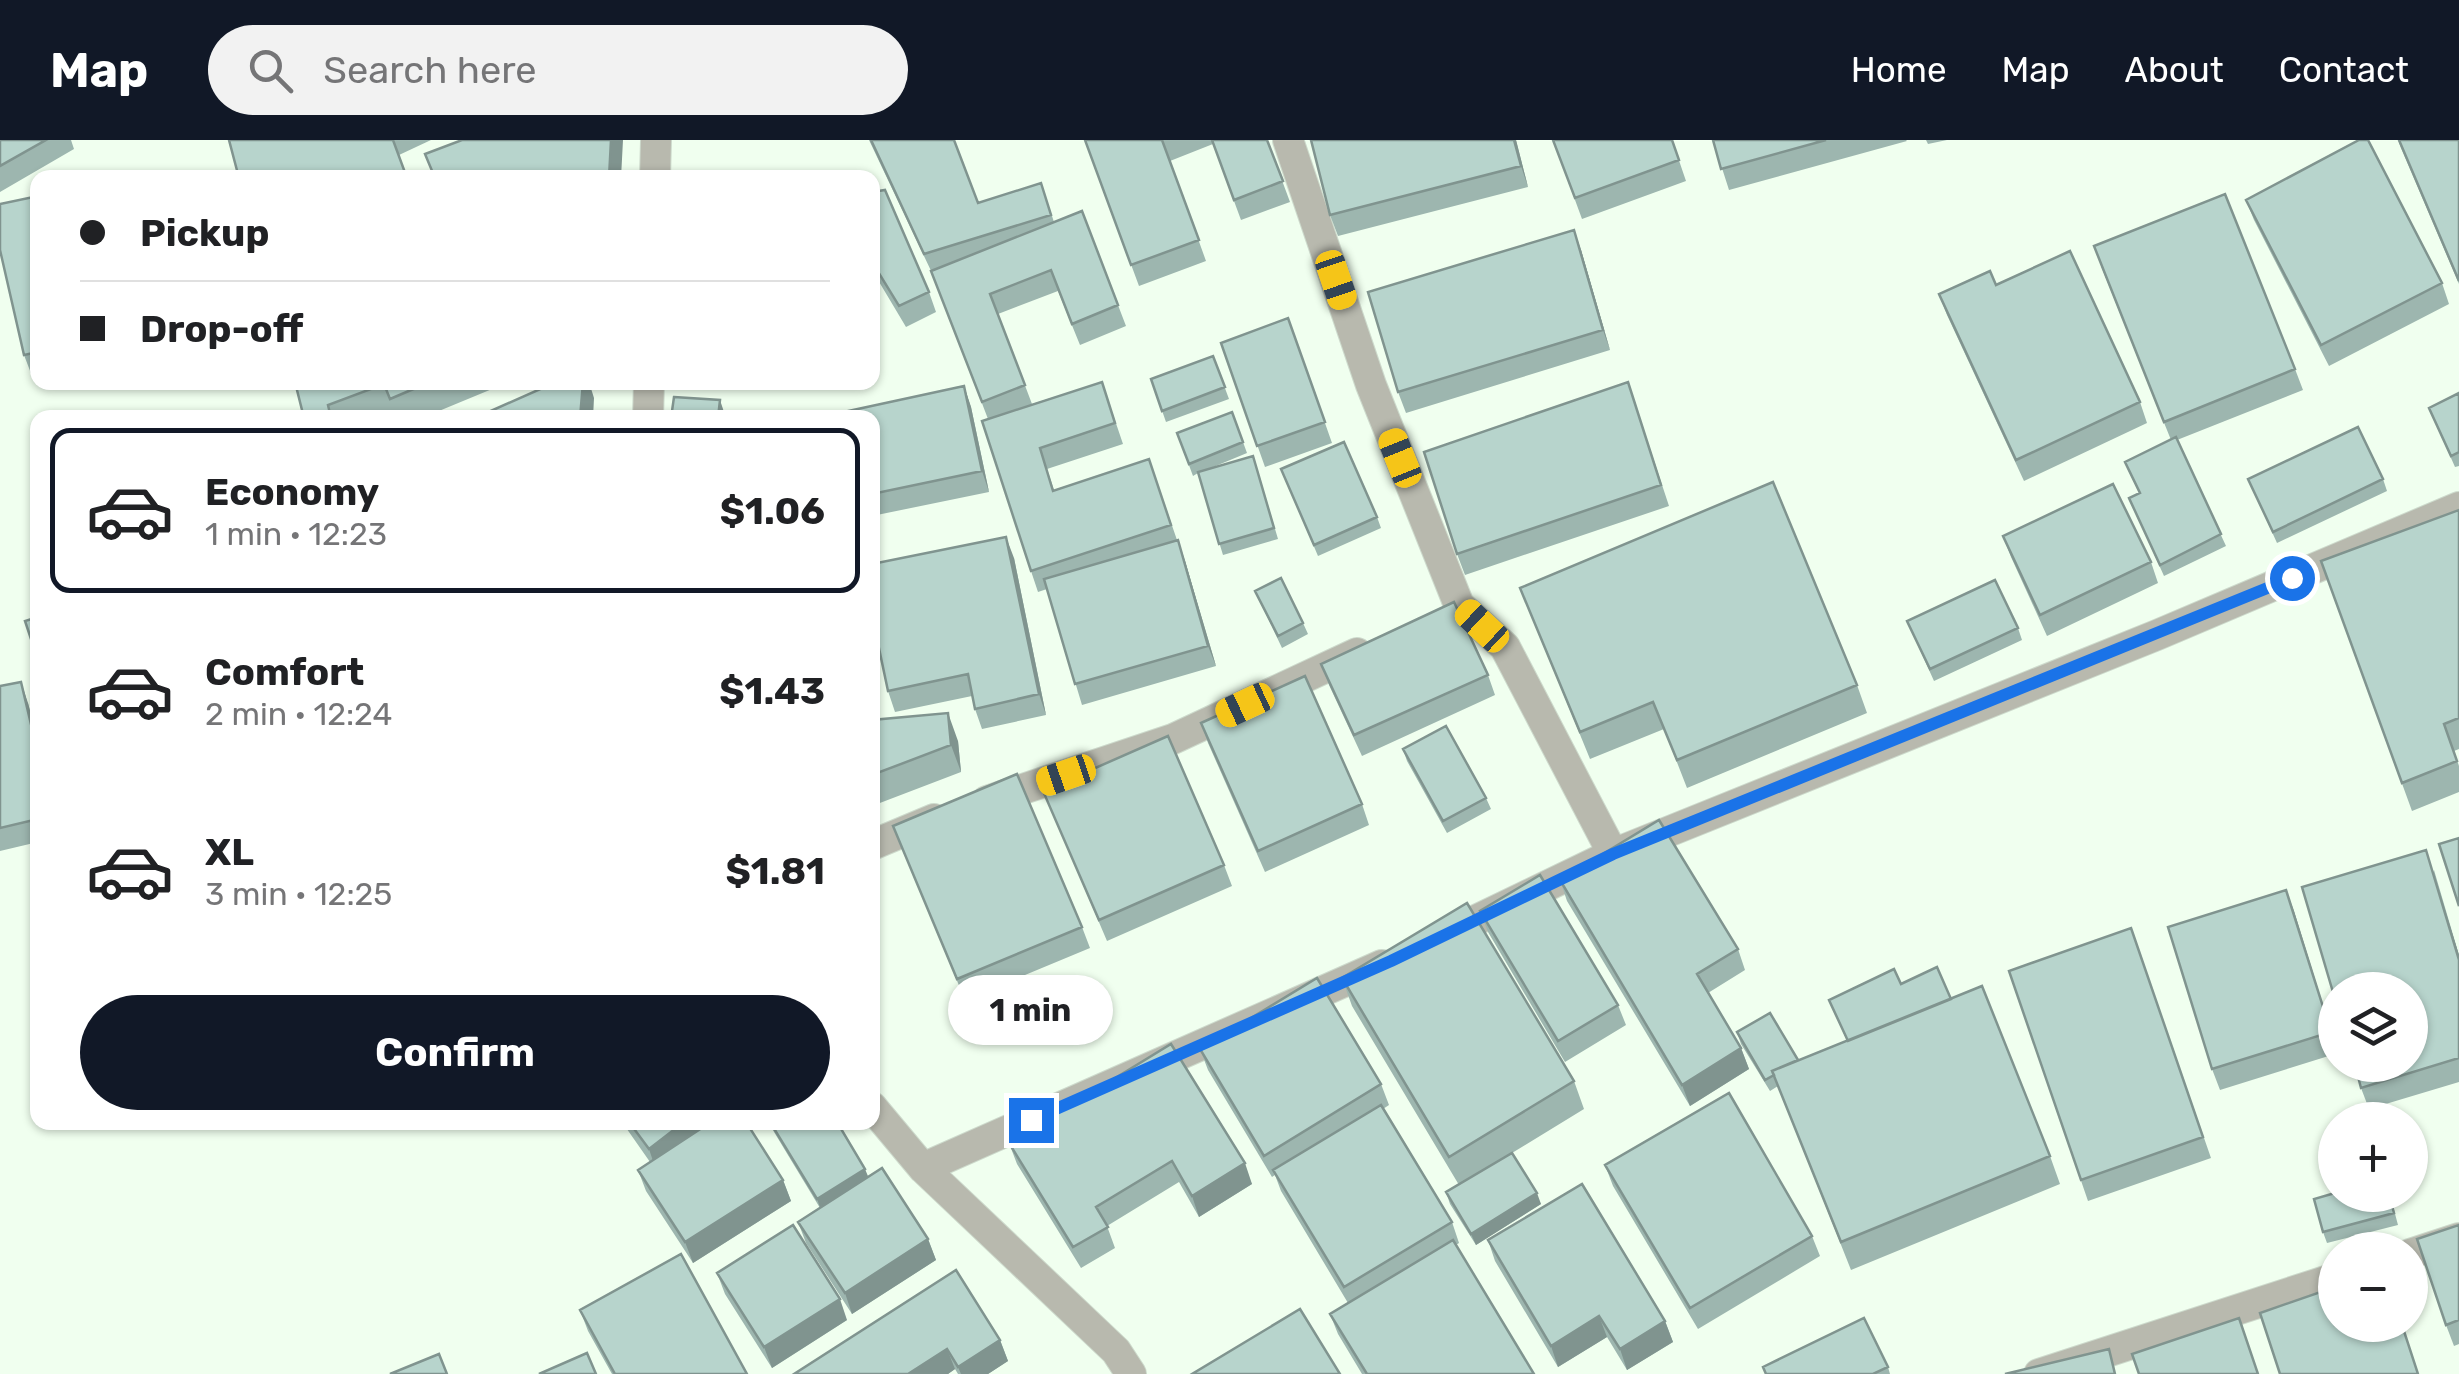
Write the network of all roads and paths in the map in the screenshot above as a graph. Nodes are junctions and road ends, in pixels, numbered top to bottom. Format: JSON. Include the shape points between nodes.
{"nodes":[{"id":1,"x":656,"y":140,"type":"edge"},
{"id":2,"x":1288,"y":140,"type":"edge"},
{"id":3,"x":655,"y":170,"type":"edge"},
{"id":4,"x":2459,"y":507,"type":"edge"},
{"id":5,"x":1459,"y":605,"type":"junction"},
{"id":6,"x":1423,"y":622,"type":"edge"},
{"id":7,"x":1388,"y":638,"type":"edge"},
{"id":8,"x":880,"y":841,"type":"edge"},
{"id":9,"x":1613,"y":854,"type":"junction"},
{"id":10,"x":880,"y":1117,"type":"edge"},
{"id":11,"x":923,"y":1168,"type":"junction"},
{"id":12,"x":2459,"y":1238,"type":"edge"},
{"id":13,"x":2428,"y":1248,"type":"edge"},
{"id":14,"x":2318,"y":1284,"type":"edge"},
{"id":15,"x":1130,"y":1374,"type":"edge"},
{"id":16,"x":2039,"y":1374,"type":"edge"}],
"edges":[{"from":1,"to":3,"type":"street"},
{"from":2,"to":5,"type":"street","via":[[1371,386]]},
{"from":4,"to":9,"type":"street"},
{"from":5,"to":6,"type":"street"},
{"from":5,"to":9,"type":"street","via":[[1505,647]]},
{"from":7,"to":8,"type":"street","via":[[1174,739]]},
{"from":9,"to":11,"type":"street","via":[[1391,961]]},
{"from":10,"to":11,"type":"street"},
{"from":11,"to":15,"type":"street","via":[[1116,1352]]},
{"from":12,"to":13,"type":"street"},
{"from":14,"to":16,"type":"street"}]}
